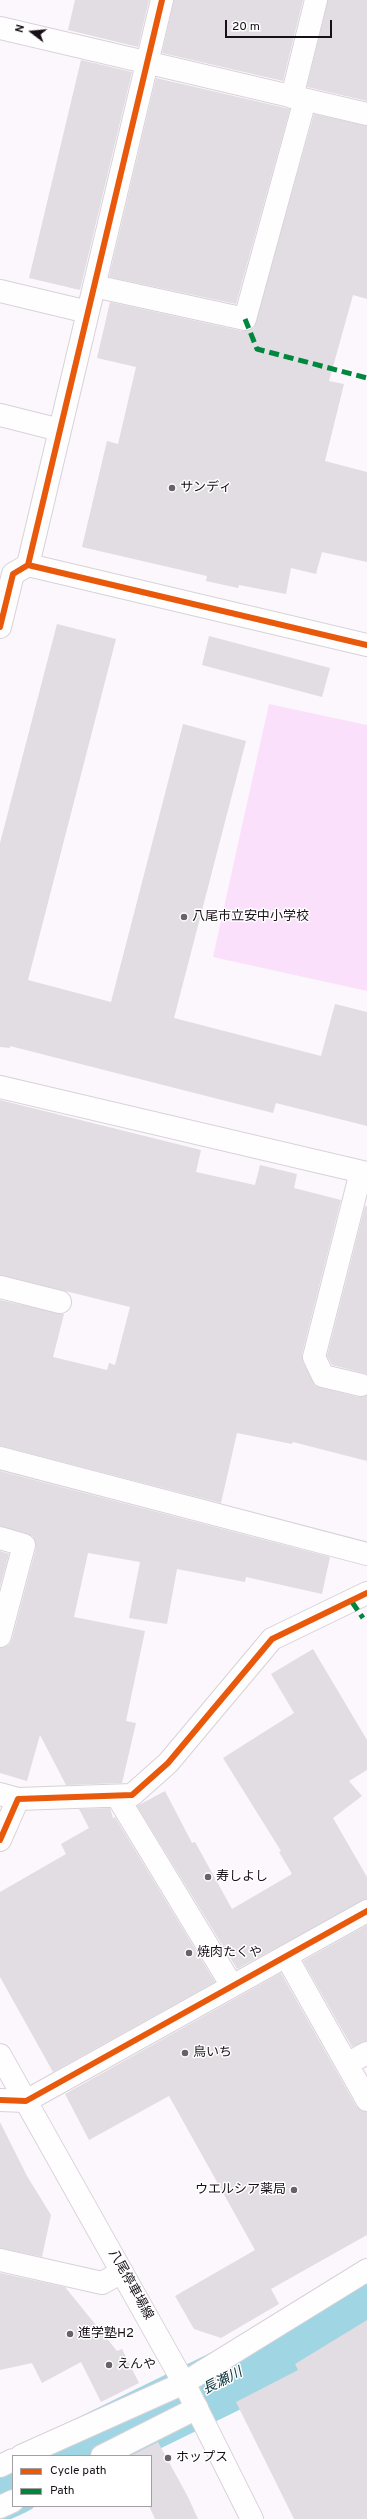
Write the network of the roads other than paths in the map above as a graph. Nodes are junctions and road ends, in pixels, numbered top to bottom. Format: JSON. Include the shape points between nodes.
{"nodes":[{"id":1,"x":162,"y":0,"type":"edge"},
{"id":2,"x":316,"y":0,"type":"edge"},
{"id":3,"x":0,"y":28,"type":"edge"},
{"id":4,"x":147,"y":62,"type":"junction"},
{"id":5,"x":299,"y":98,"type":"junction"},
{"id":6,"x":367,"y":114,"type":"edge"},
{"id":7,"x":94,"y":286,"type":"junction"},
{"id":8,"x":0,"y":291,"type":"edge"},
{"id":9,"x":88,"y":312,"type":"junction"},
{"id":10,"x":0,"y":415,"type":"edge"},
{"id":11,"x":60,"y":430,"type":"junction"},
{"id":12,"x":14,"y":570,"type":"edge"},
{"id":13,"x":0,"y":627,"type":"edge"},
{"id":14,"x":367,"y":645,"type":"edge"},
{"id":15,"x":0,"y":1087,"type":"edge"},
{"id":16,"x":364,"y":1173,"type":"edge"},
{"id":17,"x":0,"y":1287,"type":"edge"},
{"id":18,"x":60,"y":1302,"type":"dead end"},
{"id":19,"x":362,"y":1385,"type":"dead end"},
{"id":20,"x":1,"y":1463,"type":"edge"},
{"id":21,"x":0,"y":1538,"type":"edge"},
{"id":22,"x":367,"y":1554,"type":"edge"},
{"id":23,"x":367,"y":1593,"type":"edge"},
{"id":24,"x":0,"y":1636,"type":"edge"},
{"id":25,"x":9,"y":1796,"type":"edge"},
{"id":26,"x":118,"y":1796,"type":"junction"},
{"id":27,"x":0,"y":1840,"type":"edge"},
{"id":28,"x":367,"y":1910,"type":"edge"},
{"id":29,"x":286,"y":1956,"type":"junction"},
{"id":30,"x":232,"y":1986,"type":"junction"},
{"id":31,"x":367,"y":2053,"type":"edge"},
{"id":32,"x":0,"y":2055,"type":"edge"},
{"id":33,"x":347,"y":2064,"type":"junction"},
{"id":34,"x":0,"y":2100,"type":"edge"},
{"id":35,"x":367,"y":2100,"type":"edge"},
{"id":36,"x":26,"y":2101,"type":"junction"},
{"id":37,"x":0,"y":2260,"type":"edge"},
{"id":38,"x":367,"y":2270,"type":"edge"},
{"id":39,"x":122,"y":2272,"type":"junction"},
{"id":40,"x":189,"y":2394,"type":"junction"},
{"id":41,"x":24,"y":2455,"type":"edge"},
{"id":42,"x":103,"y":2455,"type":"edge"},
{"id":43,"x":12,"y":2460,"type":"edge"},
{"id":44,"x":0,"y":2466,"type":"edge"},
{"id":45,"x":12,"y":2502,"type":"edge"},
{"id":46,"x":0,"y":2508,"type":"edge"},
{"id":47,"x":252,"y":2519,"type":"edge"}],
"edges":[{"from":1,"to":4,"type":"street"},
{"from":2,"to":5,"type":"street"},
{"from":3,"to":4,"type":"street"},
{"from":4,"to":5,"type":"street"},
{"from":4,"to":7,"type":"street"},
{"from":5,"to":6,"type":"street"},
{"from":5,"to":7,"type":"street","via":[[245,319]]},
{"from":7,"to":9,"type":"street"},
{"from":8,"to":9,"type":"street"},
{"from":9,"to":11,"type":"street"},
{"from":10,"to":11,"type":"street"},
{"from":11,"to":12,"type":"street"},
{"from":12,"to":13,"type":"street"},
{"from":12,"to":14,"type":"street"},
{"from":15,"to":16,"type":"street"},
{"from":16,"to":19,"type":"street","via":[[314,1357],[324,1376]]},
{"from":17,"to":18,"type":"street"},
{"from":20,"to":22,"type":"street"},
{"from":21,"to":24,"type":"street","via":[[24,1545]]},
{"from":23,"to":26,"type":"street","via":[[272,1639],[168,1763],[132,1795]]},
{"from":25,"to":26,"type":"street"},
{"from":25,"to":27,"type":"street"},
{"from":26,"to":30,"type":"street"},
{"from":28,"to":29,"type":"street"},
{"from":29,"to":30,"type":"street"},
{"from":29,"to":33,"type":"street"},
{"from":30,"to":36,"type":"street"},
{"from":31,"to":33,"type":"street"},
{"from":32,"to":36,"type":"street","name":"八尾停車場線"},
{"from":33,"to":35,"type":"street"},
{"from":34,"to":36,"type":"street"},
{"from":36,"to":39,"type":"street","name":"八尾停車場線"},
{"from":37,"to":39,"type":"street","via":[[102,2283]]},
{"from":38,"to":40,"type":"street"},
{"from":39,"to":40,"type":"street","name":"八尾停車場線"},
{"from":40,"to":41,"type":"street"},
{"from":40,"to":42,"type":"street"},
{"from":40,"to":47,"type":"street","name":"八尾停車場線"},
{"from":43,"to":44,"type":"street"},
{"from":45,"to":46,"type":"street"}]}
